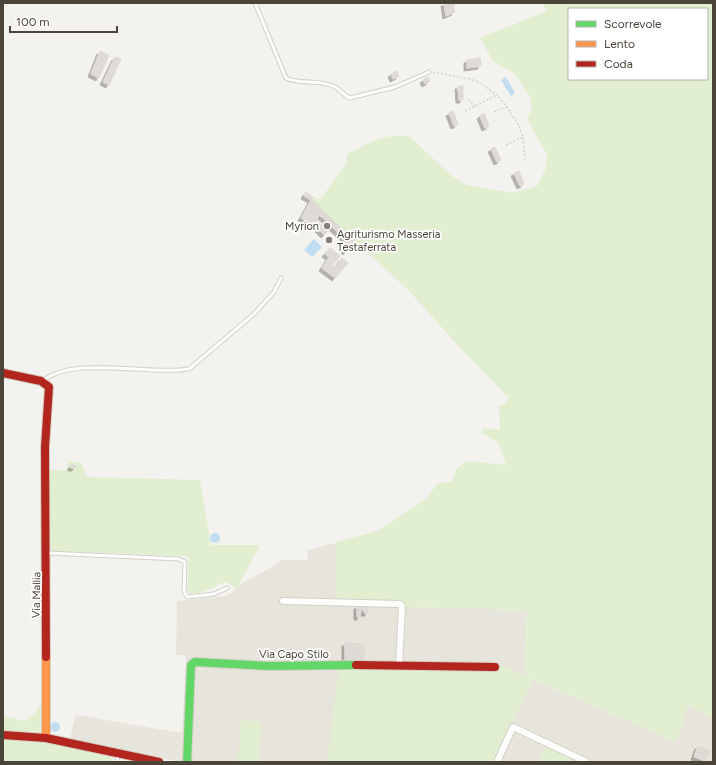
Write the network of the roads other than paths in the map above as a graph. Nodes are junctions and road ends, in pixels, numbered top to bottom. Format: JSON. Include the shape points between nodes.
{"nodes":[{"id":1,"x":255,"y":3,"type":"edge"},
{"id":2,"x":429,"y":72,"type":"road end"},
{"id":3,"x":281,"y":278,"type":"dead end"},
{"id":4,"x":3,"y":373,"type":"edge"},
{"id":5,"x":43,"y":381,"type":"junction"},
{"id":6,"x":47,"y":553,"type":"junction"},
{"id":7,"x":227,"y":588,"type":"dead end"},
{"id":8,"x":283,"y":601,"type":"dead end"},
{"id":9,"x":399,"y":666,"type":"junction"},
{"id":10,"x":495,"y":667,"type":"dead end"},
{"id":11,"x":3,"y":735,"type":"edge"},
{"id":12,"x":46,"y":738,"type":"junction"},
{"id":13,"x":117,"y":753,"type":"junction"},
{"id":14,"x":118,"y":762,"type":"edge"},
{"id":15,"x":159,"y":762,"type":"edge"},
{"id":16,"x":187,"y":762,"type":"edge"},
{"id":17,"x":497,"y":762,"type":"edge"},
{"id":18,"x":587,"y":762,"type":"edge"}],
"edges":[{"from":1,"to":2,"type":"lane","via":[[289,80],[310,81],[335,87],[350,98],[395,87]]},
{"from":3,"to":5,"type":"lane","via":[[274,292],[254,314],[188,369],[80,368],[56,373]]},
{"from":4,"to":5,"type":"street"},
{"from":5,"to":6,"type":"street","name":"Via Mallia","via":[[49,387],[45,447]]},
{"from":6,"to":7,"type":"lane","via":[[178,559],[185,562],[184,591],[187,597],[214,594]]},
{"from":6,"to":12,"type":"street","name":"Via Mallia"},
{"from":8,"to":9,"type":"street","via":[[400,604],[402,607]]},
{"from":9,"to":10,"type":"street","name":"Via Capo Stilo"},
{"from":9,"to":16,"type":"street","name":"Via Capo Stilo","via":[[268,666],[195,662],[191,665]]},
{"from":11,"to":12,"type":"street"},
{"from":12,"to":13,"type":"street"},
{"from":13,"to":14,"type":"lane"},
{"from":13,"to":15,"type":"street"},
{"from":17,"to":18,"type":"street","via":[[513,727]]}]}
